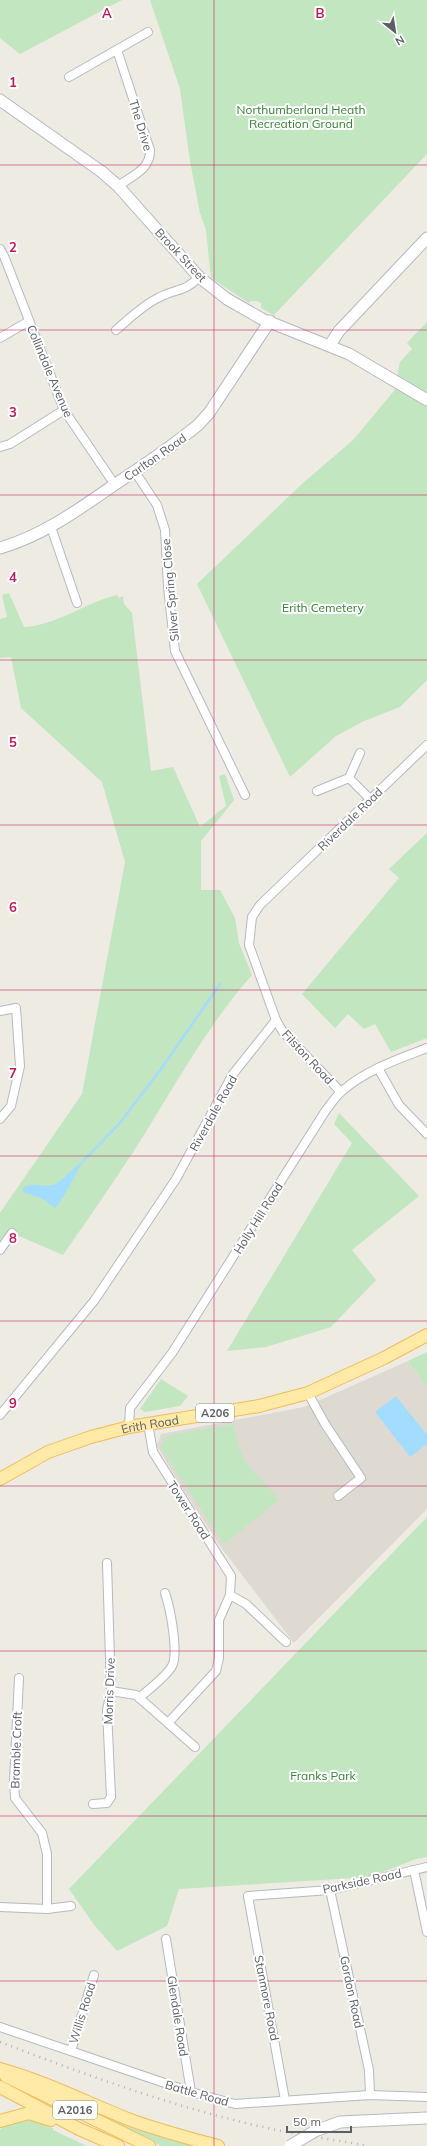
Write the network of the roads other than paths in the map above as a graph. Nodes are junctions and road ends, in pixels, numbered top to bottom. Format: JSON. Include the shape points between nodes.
{"nodes":[{"id":1,"x":148,"y":32,"type":"dead end"},
{"id":2,"x":117,"y":50,"type":"junction"},
{"id":3,"x":69,"y":77,"type":"dead end"},
{"id":4,"x":0,"y":100,"type":"edge"},
{"id":5,"x":118,"y":186,"type":"junction"},
{"id":6,"x":427,"y":238,"type":"edge"},
{"id":7,"x":0,"y":249,"type":"edge"},
{"id":8,"x":199,"y":277,"type":"junction"},
{"id":9,"x":29,"y":321,"type":"junction"},
{"id":10,"x":270,"y":321,"type":"junction"},
{"id":11,"x":116,"y":330,"type":"dead end"},
{"id":12,"x":0,"y":338,"type":"edge"},
{"id":13,"x":330,"y":345,"type":"junction"},
{"id":14,"x":427,"y":400,"type":"edge"},
{"id":15,"x":64,"y":410,"type":"junction"},
{"id":16,"x":0,"y":447,"type":"edge"},
{"id":17,"x":135,"y":472,"type":"junction"},
{"id":18,"x":115,"y":485,"type":"junction"},
{"id":19,"x":51,"y":527,"type":"junction"},
{"id":20,"x":0,"y":548,"type":"edge"},
{"id":21,"x":77,"y":604,"type":"dead end"},
{"id":22,"x":427,"y":745,"type":"edge"},
{"id":23,"x":360,"y":753,"type":"dead end"},
{"id":24,"x":349,"y":778,"type":"junction"},
{"id":25,"x":318,"y":791,"type":"dead end"},
{"id":26,"x":245,"y":795,"type":"dead end"},
{"id":27,"x":370,"y":799,"type":"junction"},
{"id":28,"x":0,"y":1011,"type":"edge"},
{"id":29,"x":276,"y":1020,"type":"junction"},
{"id":30,"x":427,"y":1048,"type":"edge"},
{"id":31,"x":378,"y":1068,"type":"junction"},
{"id":32,"x":341,"y":1092,"type":"junction"},
{"id":33,"x":0,"y":1119,"type":"edge"},
{"id":34,"x":427,"y":1134,"type":"edge"},
{"id":35,"x":12,"y":1233,"type":"dead end"},
{"id":36,"x":0,"y":1250,"type":"edge"},
{"id":37,"x":427,"y":1336,"type":"edge"},
{"id":38,"x":308,"y":1393,"type":"junction"},
{"id":39,"x":0,"y":1415,"type":"edge"},
{"id":40,"x":148,"y":1424,"type":"junction"},
{"id":41,"x":129,"y":1428,"type":"junction"},
{"id":42,"x":0,"y":1479,"type":"edge"},
{"id":43,"x":338,"y":1496,"type":"dead end"},
{"id":44,"x":107,"y":1563,"type":"dead end"},
{"id":45,"x":165,"y":1593,"type":"dead end"},
{"id":46,"x":230,"y":1595,"type":"junction"},
{"id":47,"x":286,"y":1642,"type":"dead end"},
{"id":48,"x":19,"y":1678,"type":"dead end"},
{"id":49,"x":111,"y":1691,"type":"junction"},
{"id":50,"x":139,"y":1698,"type":"junction"},
{"id":51,"x":168,"y":1723,"type":"junction"},
{"id":52,"x":195,"y":1747,"type":"dead end"},
{"id":53,"x":93,"y":1804,"type":"dead end"},
{"id":54,"x":427,"y":1867,"type":"edge"},
{"id":55,"x":414,"y":1870,"type":"junction"},
{"id":56,"x":330,"y":1890,"type":"junction"},
{"id":57,"x":248,"y":1896,"type":"joint"},
{"id":58,"x":71,"y":1906,"type":"dead end"},
{"id":59,"x":0,"y":1907,"type":"edge"},
{"id":60,"x":47,"y":1909,"type":"junction"},
{"id":61,"x":427,"y":1932,"type":"edge"},
{"id":62,"x":166,"y":1939,"type":"dead end"},
{"id":63,"x":94,"y":1975,"type":"dead end"},
{"id":64,"x":0,"y":2027,"type":"edge"},
{"id":65,"x":71,"y":2051,"type":"junction"},
{"id":66,"x":0,"y":2069,"type":"edge"},
{"id":67,"x":0,"y":2073,"type":"edge"},
{"id":68,"x":0,"y":2087,"type":"edge"},
{"id":69,"x":191,"y":2092,"type":"junction"},
{"id":70,"x":370,"y":2095,"type":"junction"},
{"id":71,"x":427,"y":2097,"type":"edge"},
{"id":72,"x":285,"y":2100,"type":"junction"},
{"id":73,"x":427,"y":2118,"type":"edge"},
{"id":74,"x":0,"y":2121,"type":"edge"},
{"id":75,"x":79,"y":2129,"type":"junction"},
{"id":76,"x":118,"y":2146,"type":"edge"},
{"id":77,"x":149,"y":2146,"type":"edge"},
{"id":78,"x":218,"y":2146,"type":"edge"},
{"id":79,"x":290,"y":2146,"type":"edge"}],
"edges":[{"from":1,"to":2,"type":"street"},
{"from":2,"to":3,"type":"street"},
{"from":2,"to":5,"type":"street","name":"The Drive","via":[[151,159],[146,166]]},
{"from":4,"to":5,"type":"street","name":"Brook Street"},
{"from":5,"to":8,"type":"street","name":"Brook Street"},
{"from":6,"to":13,"type":"street","via":[[339,331]]},
{"from":7,"to":9,"type":"street","name":"Collindale Avenue"},
{"from":8,"to":10,"type":"street","name":"Brook Street","via":[[236,305]]},
{"from":8,"to":11,"type":"street","via":[[183,290],[153,300]]},
{"from":9,"to":12,"type":"street"},
{"from":9,"to":15,"type":"street","name":"Collindale Avenue"},
{"from":10,"to":13,"type":"street","name":"Brook Street"},
{"from":10,"to":17,"type":"street","name":"Carlton Road","via":[[198,425]]},
{"from":13,"to":14,"type":"street","name":"Brook Street","via":[[383,372]]},
{"from":15,"to":16,"type":"street","via":[[10,444]]},
{"from":15,"to":18,"type":"street","name":"Collindale Avenue"},
{"from":17,"to":18,"type":"street","name":"Carlton Road"},
{"from":17,"to":26,"type":"street","name":"Silver Spring Close","via":[[156,505],[165,530],[175,651]]},
{"from":18,"to":19,"type":"street","name":"Carlton Road"},
{"from":19,"to":20,"type":"street","name":"Carlton Road"},
{"from":19,"to":21,"type":"street"},
{"from":22,"to":27,"type":"street","name":"Riverdale Road"},
{"from":23,"to":24,"type":"street"},
{"from":24,"to":25,"type":"street"},
{"from":24,"to":27,"type":"street"},
{"from":27,"to":29,"type":"street","name":"Riverdale Road","via":[[260,905],[252,917],[249,945]]},
{"from":28,"to":33,"type":"street","via":[[16,1008],[20,1066],[11,1106]]},
{"from":29,"to":32,"type":"street","name":"Filston Road","via":[[283,1032]]},
{"from":29,"to":39,"type":"street","name":"Riverdale Road","via":[[233,1074],[176,1178],[94,1301]]},
{"from":30,"to":31,"type":"street","name":"Holly Hill Road"},
{"from":31,"to":32,"type":"street","name":"Holly Hill Road"},
{"from":31,"to":34,"type":"street","via":[[399,1105]]},
{"from":32,"to":41,"type":"street","name":"Holly Hill Road","via":[[318,1122],[172,1353],[130,1408]]},
{"from":35,"to":36,"type":"street"},
{"from":37,"to":38,"type":"main road","name":"Erith Road","number":"A206"},
{"from":38,"to":40,"type":"main road","name":"Erith Road","number":"A206","via":[[259,1406]]},
{"from":38,"to":43,"type":"street","via":[[361,1478]]},
{"from":40,"to":41,"type":"main road","name":"Erith Road","number":"A206"},
{"from":40,"to":46,"type":"street","name":"Tower Road","via":[[153,1452],[230,1576]]},
{"from":41,"to":42,"type":"main road","name":"Erith Road","number":"A206","via":[[91,1437],[48,1452]]},
{"from":44,"to":49,"type":"street","name":"Morris Drive"},
{"from":45,"to":50,"type":"street","via":[[171,1611],[175,1657],[172,1666]]},
{"from":46,"to":47,"type":"street","via":[[246,1604]]},
{"from":46,"to":51,"type":"street","name":"Tower Road","via":[[219,1620],[219,1658],[216,1670]]},
{"from":48,"to":60,"type":"street","name":"Bramble Croft","via":[[15,1798],[42,1833],[47,1854]]},
{"from":49,"to":50,"type":"street","via":[[136,1695]]},
{"from":49,"to":53,"type":"street","name":"Morris Drive","via":[[107,1710],[111,1797],[107,1803]]},
{"from":50,"to":51,"type":"street"},
{"from":51,"to":52,"type":"street"},
{"from":54,"to":55,"type":"street","name":"Parkside Road"},
{"from":55,"to":56,"type":"street","name":"Parkside Road"},
{"from":55,"to":61,"type":"street"},
{"from":56,"to":57,"type":"street","name":"Parkside Road"},
{"from":56,"to":70,"type":"street","name":"Gordon Road","via":[[369,2070]]},
{"from":57,"to":72,"type":"street","name":"Stanmore Road"},
{"from":58,"to":60,"type":"street"},
{"from":59,"to":60,"type":"street"},
{"from":62,"to":69,"type":"street","name":"Glendale Road"},
{"from":63,"to":65,"type":"street","name":"Willis Road"},
{"from":64,"to":65,"type":"street","name":"Battle Road"},
{"from":65,"to":69,"type":"street","name":"Battle Road"},
{"from":66,"to":78,"type":"main road","via":[[28,2076],[128,2119]]},
{"from":67,"to":77,"type":"main road","number":"A2016"},
{"from":68,"to":75,"type":"main road","number":"A2016"},
{"from":69,"to":72,"type":"street","name":"Battle Road","via":[[234,2104]]},
{"from":70,"to":71,"type":"street","name":"Battle Road"},
{"from":70,"to":72,"type":"street","name":"Battle Road"},
{"from":73,"to":79,"type":"street","bridge":true,"via":[[340,2122],[315,2131]]},
{"from":74,"to":75,"type":"main road","via":[[29,2113]]},
{"from":75,"to":76,"type":"main road","number":"A2016"}]}
